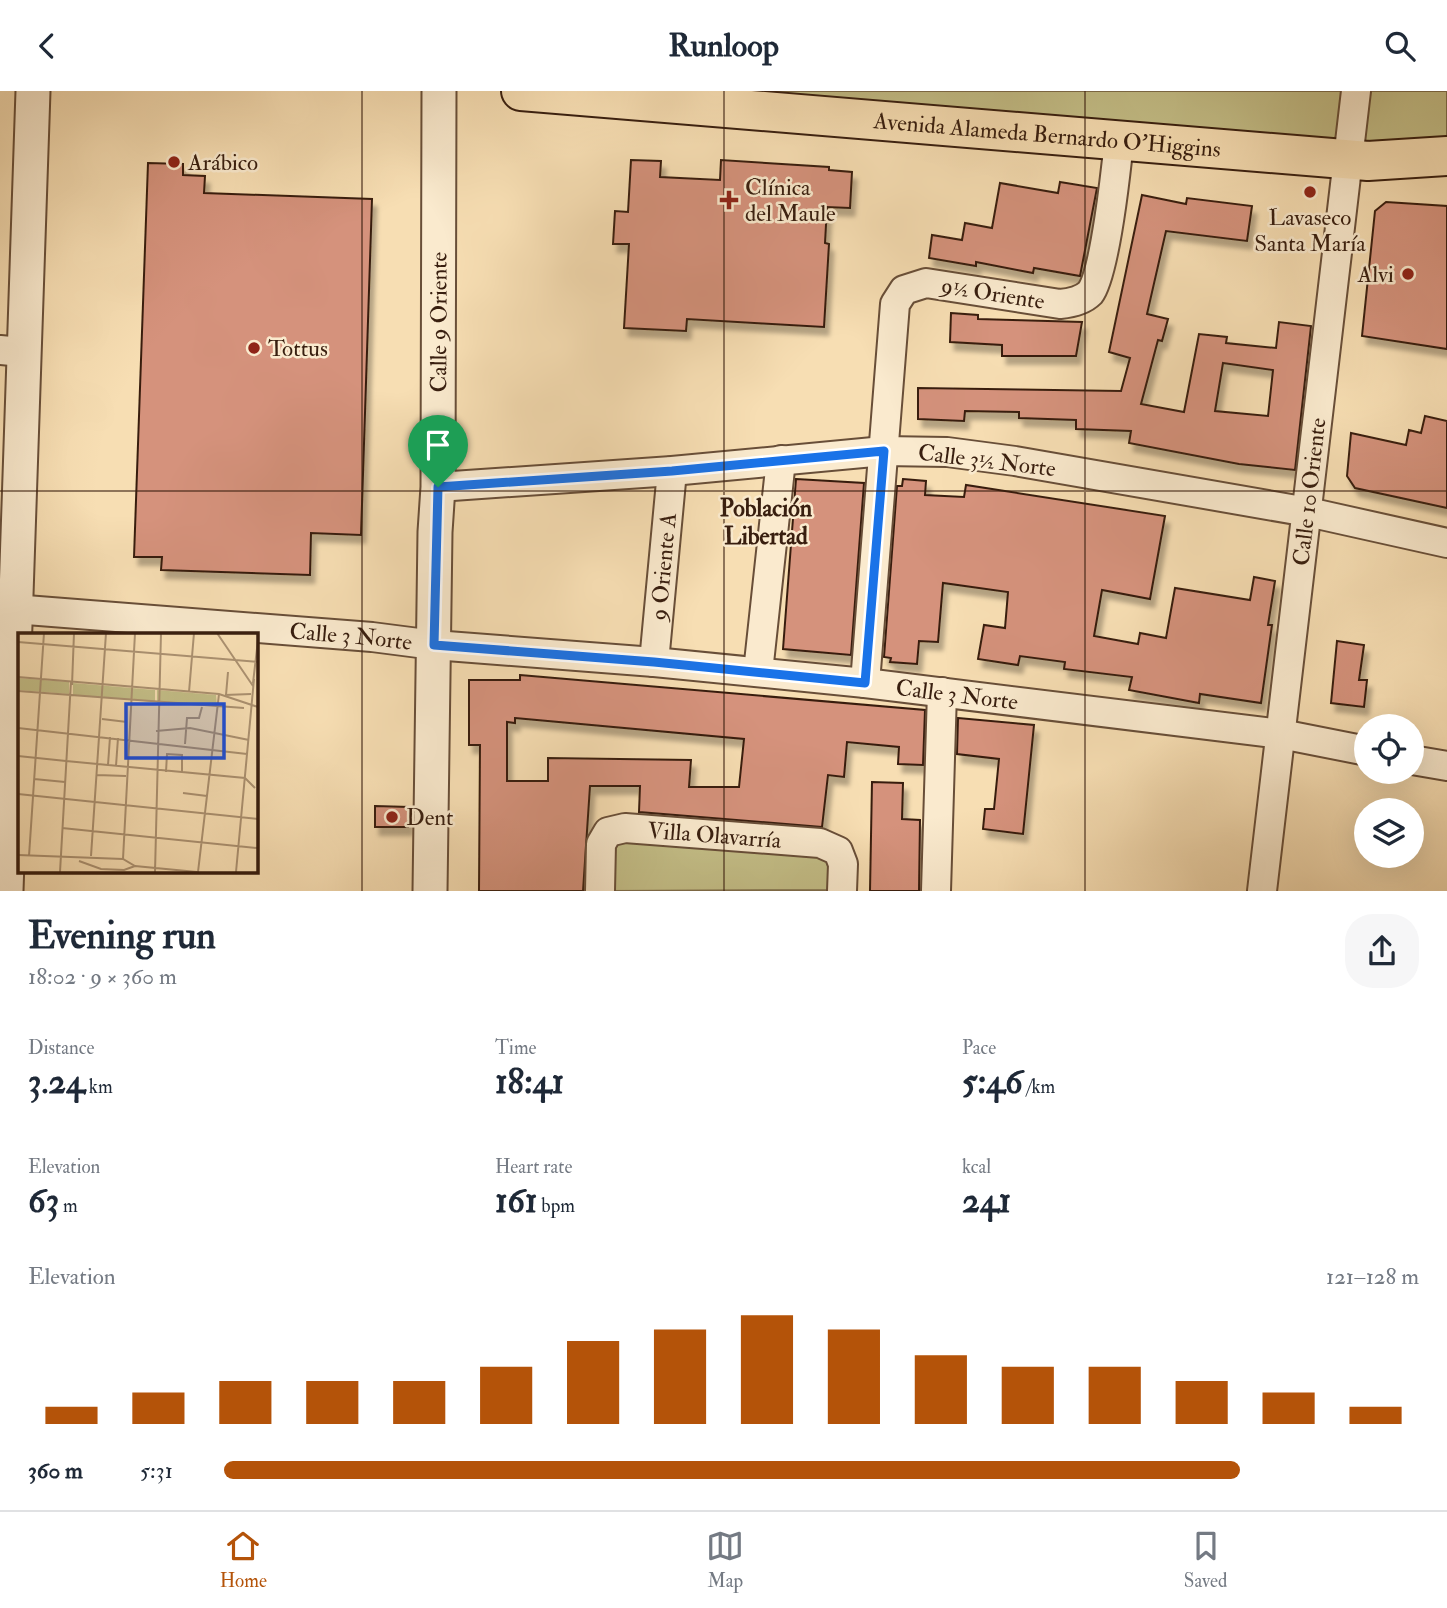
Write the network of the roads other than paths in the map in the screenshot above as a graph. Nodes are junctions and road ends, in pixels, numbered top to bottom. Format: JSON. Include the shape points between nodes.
{"nodes":[{"id":1,"x":33,"y":91,"type":"edge"},
{"id":2,"x":439,"y":91,"type":"edge"},
{"id":3,"x":521,"y":91,"type":"edge"},
{"id":4,"x":1356,"y":91,"type":"edge"},
{"id":5,"x":1119,"y":141,"type":"junction"},
{"id":6,"x":1349,"y":160,"type":"junction"},
{"id":7,"x":1437,"y":161,"type":"edge"},
{"id":8,"x":11,"y":351,"type":"edge"},
{"id":9,"x":884,"y":451,"type":"junction"},
{"id":10,"x":781,"y":460,"type":"junction"},
{"id":11,"x":672,"y":471,"type":"junction"},
{"id":12,"x":438,"y":487,"type":"junction"},
{"id":13,"x":1308,"y":512,"type":"junction"},
{"id":14,"x":1447,"y":543,"type":"edge"},
{"id":15,"x":8,"y":609,"type":"edge"},
{"id":16,"x":434,"y":645,"type":"junction"},
{"id":17,"x":654,"y":662,"type":"junction"},
{"id":18,"x":758,"y":672,"type":"junction"},
{"id":19,"x":865,"y":683,"type":"junction"},
{"id":20,"x":942,"y":692,"type":"junction"},
{"id":21,"x":1281,"y":734,"type":"junction"},
{"id":22,"x":1354,"y":748,"type":"edge"},
{"id":23,"x":1424,"y":761,"type":"edge"},
{"id":24,"x":1447,"y":766,"type":"edge"},
{"id":25,"x":6,"y":891,"type":"edge"},
{"id":26,"x":430,"y":891,"type":"edge"},
{"id":27,"x":600,"y":891,"type":"edge"},
{"id":28,"x":842,"y":891,"type":"edge"},
{"id":29,"x":936,"y":891,"type":"edge"},
{"id":30,"x":1262,"y":891,"type":"edge"}],
"edges":[{"from":1,"to":8,"type":"street"},
{"from":2,"to":12,"type":"street","name":"Calle 9 Oriente"},
{"from":3,"to":5,"type":"main road","name":"Avenida Alameda Bernardo O'Higgins"},
{"from":4,"to":6,"type":"street","name":"Calle 10 Oriente"},
{"from":5,"to":6,"type":"main road","name":"Avenida Alameda Bernardo O'Higgins"},
{"from":5,"to":9,"type":"street","name":"9½ Oriente","via":[[1099,271],[1090,293],[1060,304],[926,283],[910,286],[900,295],[893,310]]},
{"from":6,"to":7,"type":"main road","name":"Avenida Alameda Bernardo O'Higgins"},
{"from":6,"to":13,"type":"street","name":"Calle 10 Oriente"},
{"from":8,"to":15,"type":"street"},
{"from":9,"to":10,"type":"street","name":"Calle 3½ Norte"},
{"from":9,"to":13,"type":"street","name":"Calle 3½ Norte","via":[[947,452],[1015,461]]},
{"from":9,"to":19,"type":"street"},
{"from":10,"to":11,"type":"street","name":"Calle 3½ Norte"},
{"from":10,"to":18,"type":"street"},
{"from":11,"to":12,"type":"street","name":"Calle 3½ Norte"},
{"from":11,"to":17,"type":"street","name":"9 Oriente A"},
{"from":12,"to":16,"type":"street","name":"Calle 9 Oriente"},
{"from":13,"to":14,"type":"street","name":"Calle 3½ Norte"},
{"from":13,"to":21,"type":"street","name":"Calle 10 Oriente"},
{"from":15,"to":16,"type":"street","name":"Calle 3 Norte"},
{"from":15,"to":25,"type":"street"},
{"from":16,"to":17,"type":"street","name":"Calle 3 Norte"},
{"from":16,"to":26,"type":"street","name":"Calle 9 Oriente"},
{"from":17,"to":18,"type":"street","name":"Calle 3 Norte"},
{"from":18,"to":19,"type":"street","name":"Calle 3 Norte"},
{"from":19,"to":20,"type":"street","name":"Calle 3 Norte"},
{"from":20,"to":21,"type":"street","name":"Calle 3 Norte"},
{"from":20,"to":29,"type":"street"},
{"from":21,"to":22,"type":"street","name":"Calle 3 Norte"},
{"from":21,"to":30,"type":"street","name":"Calle 10 Oriente"},
{"from":23,"to":24,"type":"street"},
{"from":27,"to":28,"type":"street","name":"Villa Olavarría","via":[[601,843],[608,832],[625,828],[820,843],[838,851],[843,864]]}]}
